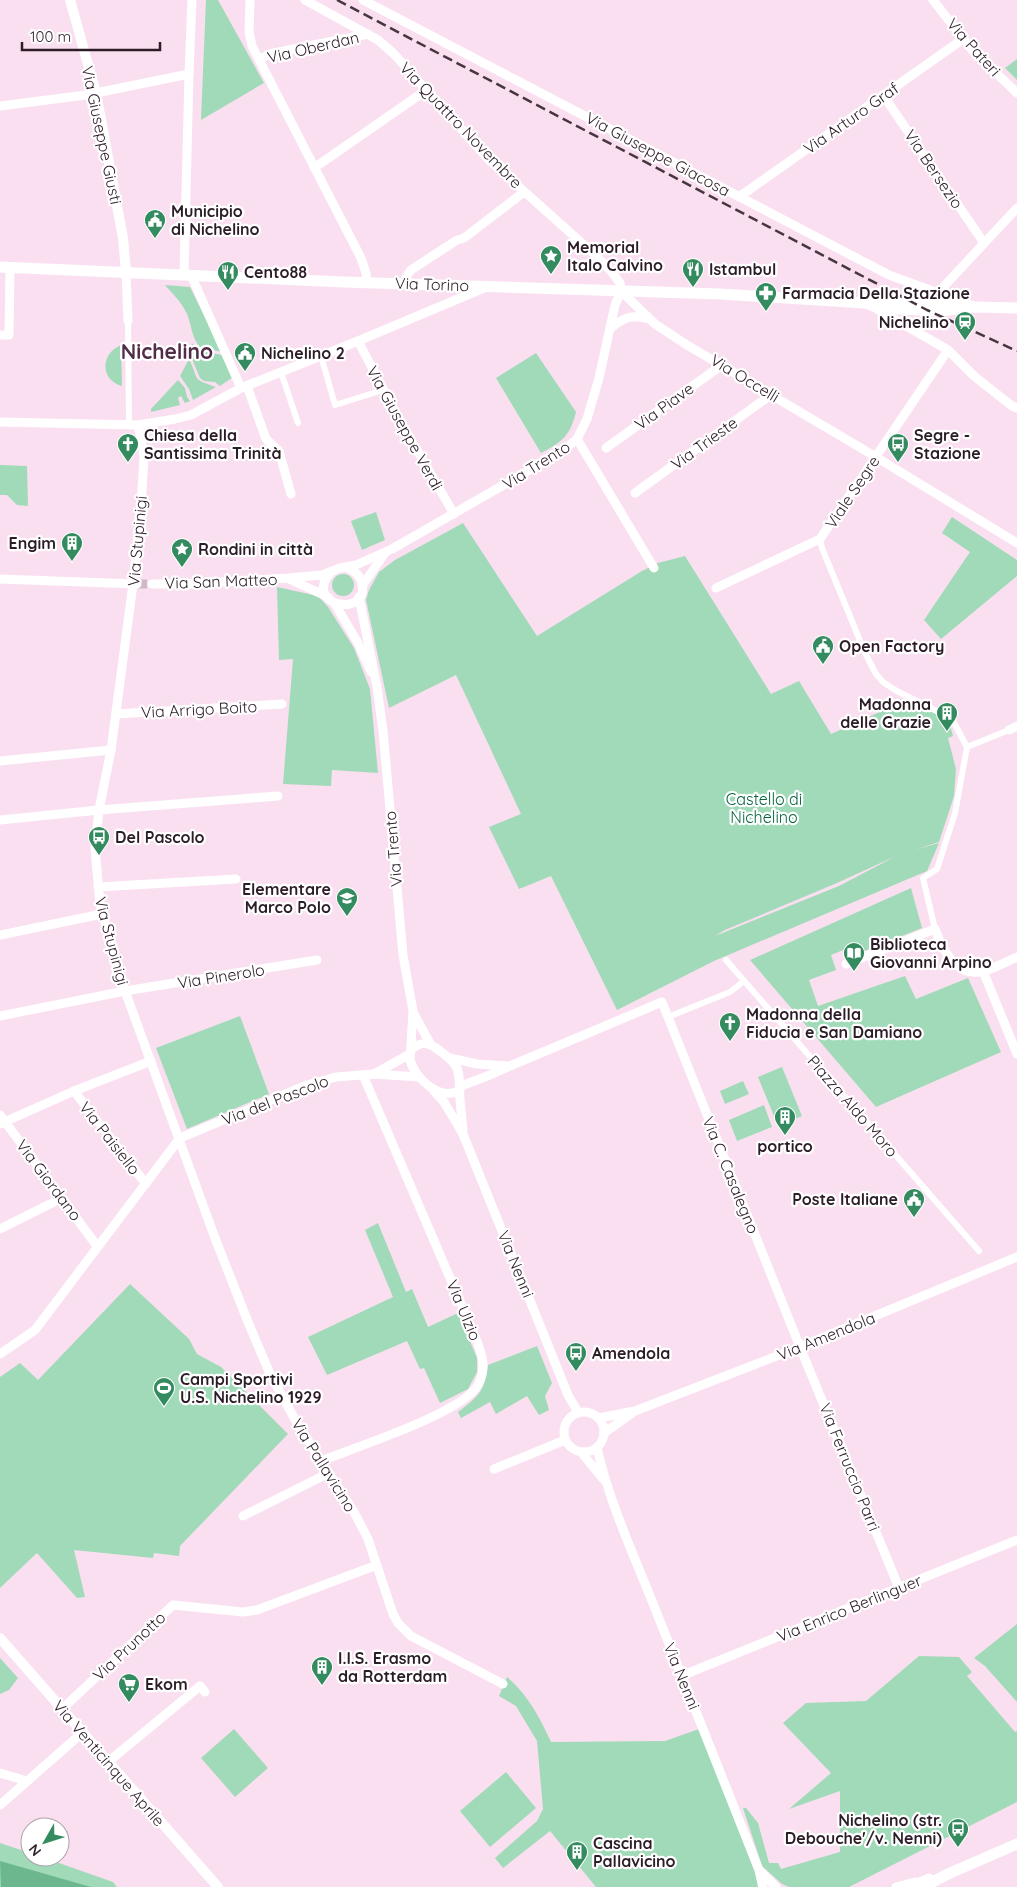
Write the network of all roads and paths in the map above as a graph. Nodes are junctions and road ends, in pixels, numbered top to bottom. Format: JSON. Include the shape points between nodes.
{"nodes":[{"id":1,"x":70,"y":0,"type":"edge"},
{"id":2,"x":192,"y":0,"type":"edge"},
{"id":3,"x":250,"y":0,"type":"edge"},
{"id":4,"x":305,"y":0,"type":"edge"},
{"id":5,"x":363,"y":0,"type":"edge"},
{"id":6,"x":932,"y":0,"type":"edge"},
{"id":7,"x":368,"y":34,"type":"junction"},
{"id":8,"x":963,"y":39,"type":"junction"},
{"id":9,"x":259,"y":60,"type":"junction"},
{"id":10,"x":188,"y":74,"type":"junction"},
{"id":11,"x":425,"y":91,"type":"junction"},
{"id":12,"x":96,"y":93,"type":"junction"},
{"id":13,"x":1017,"y":93,"type":"edge"},
{"id":14,"x":883,"y":95,"type":"junction"},
{"id":15,"x":0,"y":106,"type":"edge"},
{"id":16,"x":314,"y":168,"type":"junction"},
{"id":17,"x":524,"y":192,"type":"junction"},
{"id":18,"x":739,"y":197,"type":"junction"},
{"id":19,"x":1016,"y":211,"type":"edge"},
{"id":20,"x":984,"y":243,"type":"junction"},
{"id":21,"x":5,"y":268,"type":"edge"},
{"id":22,"x":126,"y":272,"type":"junction"},
{"id":23,"x":188,"y":275,"type":"junction"},
{"id":24,"x":367,"y":282,"type":"junction"},
{"id":25,"x":406,"y":282,"type":"junction"},
{"id":26,"x":445,"y":285,"type":"junction"},
{"id":27,"x":487,"y":287,"type":"junction"},
{"id":28,"x":621,"y":290,"type":"junction"},
{"id":29,"x":934,"y":297,"type":"junction"},
{"id":30,"x":449,"y":303,"type":"junction"},
{"id":31,"x":865,"y":303,"type":"junction"},
{"id":32,"x":974,"y":307,"type":"junction"},
{"id":33,"x":1017,"y":308,"type":"edge"},
{"id":34,"x":651,"y":320,"type":"junction"},
{"id":35,"x":128,"y":321,"type":"joint"},
{"id":36,"x":611,"y":328,"type":"junction"},
{"id":37,"x":0,"y":335,"type":"edge"},
{"id":38,"x":358,"y":341,"type":"junction"},
{"id":39,"x":948,"y":350,"type":"junction"},
{"id":40,"x":321,"y":356,"type":"junction"},
{"id":41,"x":722,"y":365,"type":"junction"},
{"id":42,"x":281,"y":372,"type":"junction"},
{"id":43,"x":244,"y":387,"type":"junction"},
{"id":44,"x":383,"y":390,"type":"junction"},
{"id":45,"x":772,"y":394,"type":"junction"},
{"id":46,"x":1017,"y":408,"type":"edge"},
{"id":47,"x":0,"y":422,"type":"edge"},
{"id":48,"x":298,"y":423,"type":"dead end"},
{"id":49,"x":134,"y":425,"type":"junction"},
{"id":50,"x":577,"y":439,"type":"junction"},
{"id":51,"x":606,"y":448,"type":"dead end"},
{"id":52,"x":876,"y":457,"type":"junction"},
{"id":53,"x":635,"y":493,"type":"dead end"},
{"id":54,"x":292,"y":494,"type":"dead end"},
{"id":55,"x":454,"y":514,"type":"junction"},
{"id":56,"x":820,"y":539,"type":"junction"},
{"id":57,"x":1017,"y":542,"type":"edge"},
{"id":58,"x":386,"y":552,"type":"junction"},
{"id":59,"x":345,"y":567,"type":"junction"},
{"id":60,"x":654,"y":568,"type":"dead end"},
{"id":61,"x":332,"y":571,"type":"junction"},
{"id":62,"x":289,"y":578,"type":"junction"},
{"id":63,"x":0,"y":579,"type":"edge"},
{"id":64,"x":136,"y":584,"type":"junction"},
{"id":65,"x":152,"y":584,"type":"tunnel mouth"},
{"id":66,"x":362,"y":586,"type":"junction"},
{"id":67,"x":716,"y":588,"type":"dead end"},
{"id":68,"x":359,"y":597,"type":"junction"},
{"id":69,"x":331,"y":600,"type":"junction"},
{"id":70,"x":377,"y":687,"type":"junction"},
{"id":71,"x":282,"y":704,"type":"dead end"},
{"id":72,"x":116,"y":714,"type":"junction"},
{"id":73,"x":1013,"y":728,"type":"edge"},
{"id":74,"x":967,"y":747,"type":"junction"},
{"id":75,"x":111,"y":750,"type":"junction"},
{"id":76,"x":0,"y":762,"type":"edge"},
{"id":77,"x":278,"y":796,"type":"dead end"},
{"id":78,"x":99,"y":810,"type":"junction"},
{"id":79,"x":0,"y":820,"type":"edge"},
{"id":80,"x":236,"y":879,"type":"dead end"},
{"id":81,"x":98,"y":887,"type":"junction"},
{"id":82,"x":102,"y":914,"type":"junction"},
{"id":83,"x":935,"y":929,"type":"junction"},
{"id":84,"x":0,"y":935,"type":"edge"},
{"id":85,"x":1017,"y":958,"type":"edge"},
{"id":86,"x":317,"y":960,"type":"dead end"},
{"id":87,"x":726,"y":960,"type":"dead end"},
{"id":88,"x":846,"y":964,"type":"dead end"},
{"id":89,"x":983,"y":972,"type":"junction"},
{"id":90,"x":744,"y":981,"type":"junction"},
{"id":91,"x":125,"y":991,"type":"junction"},
{"id":92,"x":413,"y":1011,"type":"junction"},
{"id":93,"x":0,"y":1016,"type":"edge"},
{"id":94,"x":668,"y":1018,"type":"junction"},
{"id":95,"x":431,"y":1045,"type":"junction"},
{"id":96,"x":411,"y":1052,"type":"junction"},
{"id":97,"x":1017,"y":1054,"type":"edge"},
{"id":98,"x":450,"y":1058,"type":"junction"},
{"id":99,"x":151,"y":1061,"type":"junction"},
{"id":100,"x":510,"y":1066,"type":"junction"},
{"id":101,"x":374,"y":1074,"type":"junction"},
{"id":102,"x":364,"y":1075,"type":"junction"},
{"id":103,"x":420,"y":1077,"type":"junction"},
{"id":104,"x":430,"y":1087,"type":"junction"},
{"id":105,"x":460,"y":1088,"type":"junction"},
{"id":106,"x":74,"y":1091,"type":"junction"},
{"id":107,"x":2,"y":1121,"type":"edge"},
{"id":108,"x":464,"y":1134,"type":"junction"},
{"id":109,"x":180,"y":1138,"type":"junction"},
{"id":110,"x":146,"y":1184,"type":"junction"},
{"id":111,"x":62,"y":1198,"type":"junction"},
{"id":112,"x":0,"y":1230,"type":"edge"},
{"id":113,"x":97,"y":1246,"type":"junction"},
{"id":114,"x":979,"y":1251,"type":"dead end"},
{"id":115,"x":1017,"y":1257,"type":"edge"},
{"id":116,"x":800,"y":1347,"type":"junction"},
{"id":117,"x":0,"y":1354,"type":"edge"},
{"id":118,"x":634,"y":1411,"type":"junction"},
{"id":119,"x":574,"y":1414,"type":"junction"},
{"id":120,"x":599,"y":1418,"type":"junction"},
{"id":121,"x":604,"y":1434,"type":"junction"},
{"id":122,"x":565,"y":1440,"type":"junction"},
{"id":123,"x":597,"y":1448,"type":"junction"},
{"id":124,"x":581,"y":1452,"type":"junction"},
{"id":125,"x":321,"y":1461,"type":"junction"},
{"id":126,"x":494,"y":1469,"type":"dead end"},
{"id":127,"x":329,"y":1473,"type":"junction"},
{"id":128,"x":605,"y":1482,"type":"junction"},
{"id":129,"x":243,"y":1516,"type":"dead end"},
{"id":130,"x":1017,"y":1540,"type":"edge"},
{"id":131,"x":377,"y":1566,"type":"junction"},
{"id":132,"x":899,"y":1588,"type":"junction"},
{"id":133,"x":0,"y":1638,"type":"edge"},
{"id":134,"x":681,"y":1676,"type":"junction"},
{"id":135,"x":503,"y":1684,"type":"dead end"},
{"id":136,"x":205,"y":1692,"type":"dead end"},
{"id":137,"x":62,"y":1709,"type":"junction"},
{"id":138,"x":82,"y":1733,"type":"junction"},
{"id":139,"x":108,"y":1762,"type":"junction"},
{"id":140,"x":0,"y":1773,"type":"edge"},
{"id":141,"x":27,"y":1781,"type":"junction"},
{"id":142,"x":0,"y":1805,"type":"edge"},
{"id":143,"x":1017,"y":1844,"type":"edge"},
{"id":144,"x":759,"y":1870,"type":"junction"},
{"id":145,"x":946,"y":1874,"type":"junction"},
{"id":146,"x":218,"y":1887,"type":"edge"},
{"id":147,"x":762,"y":1887,"type":"edge"},
{"id":148,"x":770,"y":1887,"type":"edge"},
{"id":149,"x":776,"y":1887,"type":"edge"},
{"id":150,"x":896,"y":1887,"type":"edge"},
{"id":151,"x":910,"y":1887,"type":"edge"},
{"id":152,"x":923,"y":1887,"type":"edge"}],
"edges":[{"from":1,"to":12,"type":"street","name":"Via Giuseppe Giusti"},
{"from":2,"to":10,"type":"street"},
{"from":3,"to":9,"type":"street","via":[[249,32]]},
{"from":4,"to":7,"type":"street","name":"Via Quattro Novembre"},
{"from":5,"to":18,"type":"street","name":"Via Giuseppe Giacosa"},
{"from":6,"to":8,"type":"street","name":"Via Pateri"},
{"from":7,"to":9,"type":"street","name":"Via Oberdan","via":[[269,54]]},
{"from":7,"to":11,"type":"street","name":"Via Quattro Novembre","via":[[394,54]]},
{"from":8,"to":13,"type":"street","name":"Via Pateri"},
{"from":8,"to":14,"type":"street","name":"Via Arturo Graf"},
{"from":9,"to":16,"type":"street"},
{"from":10,"to":12,"type":"street"},
{"from":10,"to":23,"type":"street"},
{"from":11,"to":16,"type":"street"},
{"from":11,"to":17,"type":"street","name":"Via Quattro Novembre","via":[[489,160]]},
{"from":12,"to":15,"type":"street"},
{"from":12,"to":22,"type":"street","name":"Via Giuseppe Giusti","via":[[123,238]]},
{"from":14,"to":18,"type":"street","name":"Via Arturo Graf"},
{"from":14,"to":20,"type":"street","name":"Via Bersezio"},
{"from":16,"to":24,"type":"street","via":[[361,258]]},
{"from":17,"to":25,"type":"street","via":[[464,238],[411,270]]},
{"from":17,"to":28,"type":"street","name":"Via Quattro Novembre","via":[[599,259],[620,283]]},
{"from":18,"to":29,"type":"street","name":"Via Giuseppe Giacosa"},
{"from":19,"to":20,"type":"street"},
{"from":20,"to":29,"type":"street"},
{"from":21,"to":22,"type":"main road","name":"Via Torino"},
{"from":21,"to":37,"type":"street","via":[[9,335]]},
{"from":22,"to":23,"type":"main road","name":"Via Torino"},
{"from":22,"to":35,"type":"street","name":"Via Stupinigi"},
{"from":23,"to":24,"type":"main road","name":"Via Torino"},
{"from":23,"to":43,"type":"street"},
{"from":24,"to":25,"type":"main road","name":"Via Torino"},
{"from":25,"to":26,"type":"main road","name":"Via Torino"},
{"from":26,"to":27,"type":"main road","name":"Via Torino"},
{"from":26,"to":30,"type":"street"},
{"from":27,"to":28,"type":"main road","name":"Via Torino"},
{"from":27,"to":30,"type":"street"},
{"from":28,"to":31,"type":"main road","name":"Via Torino"},
{"from":28,"to":34,"type":"street","name":"Via Occelli"},
{"from":28,"to":36,"type":"street","name":"Via Trento"},
{"from":29,"to":31,"type":"main road","name":"Via Torino"},
{"from":29,"to":32,"type":"main road","name":"Via Torino"},
{"from":30,"to":38,"type":"street"},
{"from":31,"to":32,"type":"main road","name":"Via Torino","via":[[878,308],[940,311]]},
{"from":31,"to":39,"type":"street"},
{"from":32,"to":33,"type":"main road","name":"Via Torino"},
{"from":34,"to":36,"type":"street","via":[[634,316]]},
{"from":34,"to":41,"type":"street","name":"Via Occelli"},
{"from":35,"to":49,"type":"street","name":"Via Stupinigi"},
{"from":36,"to":50,"type":"street","name":"Via Trento","via":[[587,419]]},
{"from":38,"to":40,"type":"street"},
{"from":38,"to":44,"type":"street","name":"Via Giuseppe Verdi"},
{"from":39,"to":46,"type":"street","via":[[974,376]]},
{"from":39,"to":52,"type":"street","name":"Viale Segre"},
{"from":40,"to":42,"type":"street"},
{"from":40,"to":44,"type":"street","via":[[335,406]]},
{"from":41,"to":45,"type":"street","name":"Via Occelli"},
{"from":41,"to":51,"type":"street","name":"Via Piave"},
{"from":42,"to":43,"type":"street"},
{"from":42,"to":48,"type":"street"},
{"from":43,"to":49,"type":"street","via":[[190,415]]},
{"from":43,"to":54,"type":"street","via":[[266,439],[279,450]]},
{"from":44,"to":55,"type":"street","name":"Via Giuseppe Verdi"},
{"from":45,"to":52,"type":"street","name":"Via Occelli"},
{"from":45,"to":53,"type":"street","name":"Via Trieste"},
{"from":47,"to":49,"type":"street"},
{"from":49,"to":64,"type":"street","name":"Via Stupinigi","via":[[144,456]]},
{"from":50,"to":55,"type":"street","name":"Via Trento","via":[[561,452]]},
{"from":50,"to":60,"type":"street"},
{"from":52,"to":56,"type":"street","name":"Viale Segre"},
{"from":52,"to":57,"type":"street","name":"Via Occelli"},
{"from":55,"to":58,"type":"street","name":"Via Trento"},
{"from":56,"to":67,"type":"street","name":"Viale Segre"},
{"from":56,"to":74,"type":"street","via":[[876,674],[895,690],[952,719]]},
{"from":58,"to":59,"type":"street","name":"Via Trento"},
{"from":58,"to":66,"type":"street","name":"Via Trento"},
{"from":59,"to":61,"type":"street"},
{"from":59,"to":66,"type":"street","via":[[359,575]]},
{"from":61,"to":62,"type":"street","name":"Via San Matteo"},
{"from":61,"to":69,"type":"street","via":[[325,581],[325,592]]},
{"from":62,"to":65,"type":"street","name":"Via San Matteo"},
{"from":62,"to":69,"type":"street","name":"Via San Matteo"},
{"from":63,"to":64,"type":"street"},
{"from":64,"to":72,"type":"street","name":"Via Stupinigi"},
{"from":66,"to":68,"type":"street"},
{"from":68,"to":69,"type":"street","via":[[350,604],[341,605]]},
{"from":68,"to":70,"type":"street","name":"Via Trento"},
{"from":69,"to":70,"type":"street","name":"Via Trento","via":[[358,643]]},
{"from":70,"to":92,"type":"street","name":"Via Trento","via":[[403,955]]},
{"from":71,"to":72,"type":"street","name":"Via Arrigo Boito"},
{"from":72,"to":75,"type":"street","name":"Via Stupinigi"},
{"from":73,"to":74,"type":"street"},
{"from":74,"to":83,"type":"street","via":[[955,813],[937,869],[923,878]]},
{"from":75,"to":76,"type":"street"},
{"from":75,"to":78,"type":"street","name":"Via Stupinigi"},
{"from":77,"to":78,"type":"street"},
{"from":78,"to":79,"type":"street"},
{"from":78,"to":81,"type":"street","name":"Via Stupinigi","via":[[94,848]]},
{"from":80,"to":81,"type":"street"},
{"from":81,"to":82,"type":"street","name":"Via Stupinigi"},
{"from":82,"to":84,"type":"street"},
{"from":82,"to":91,"type":"street","name":"Via Stupinigi"},
{"from":83,"to":88,"type":"street"},
{"from":83,"to":89,"type":"street","via":[[944,951],[957,965]]},
{"from":85,"to":89,"type":"street"},
{"from":86,"to":91,"type":"street","name":"Via Pinerolo"},
{"from":87,"to":90,"type":"street","name":"Piazza Aldo Moro"},
{"from":89,"to":97,"type":"street"},
{"from":90,"to":94,"type":"street","via":[[730,992]]},
{"from":90,"to":114,"type":"street","name":"Piazza Aldo Moro"},
{"from":91,"to":93,"type":"street","name":"Via Pinerolo"},
{"from":91,"to":99,"type":"street","name":"Via Stupinigi"},
{"from":92,"to":95,"type":"street","name":"Via Trento"},
{"from":92,"to":96,"type":"street","name":"Via Trento"},
{"from":94,"to":100,"type":"street","name":"Via C. Casalegno","via":[[662,1002]]},
{"from":94,"to":116,"type":"street","name":"Via C. Casalegno"},
{"from":95,"to":96,"type":"street","via":[[417,1045]]},
{"from":95,"to":98,"type":"street"},
{"from":96,"to":101,"type":"street","name":"Via del Pascolo"},
{"from":96,"to":103,"type":"street","via":[[412,1068]]},
{"from":98,"to":100,"type":"street","via":[[476,1064]]},
{"from":98,"to":105,"type":"street","via":[[459,1073]]},
{"from":99,"to":106,"type":"street"},
{"from":99,"to":109,"type":"street","name":"Via Stupinigi"},
{"from":100,"to":105,"type":"street"},
{"from":101,"to":102,"type":"street","name":"Via del Pascolo"},
{"from":101,"to":103,"type":"street","name":"Via del Pascolo"},
{"from":102,"to":109,"type":"street","name":"Via del Pascolo","via":[[336,1077],[307,1085]]},
{"from":102,"to":125,"type":"street","name":"Via Ulzio","via":[[483,1356],[483,1370],[474,1390],[446,1410],[420,1424]]},
{"from":103,"to":104,"type":"street"},
{"from":104,"to":105,"type":"street","via":[[448,1095]]},
{"from":104,"to":108,"type":"street","name":"Via Nenni","via":[[444,1102]]},
{"from":105,"to":108,"type":"street","name":"Via Nenni"},
{"from":106,"to":107,"type":"street"},
{"from":106,"to":110,"type":"street","name":"Via Paisiello"},
{"from":107,"to":111,"type":"street","name":"Via Giordano"},
{"from":108,"to":119,"type":"street","name":"Via Nenni"},
{"from":109,"to":110,"type":"street"},
{"from":109,"to":125,"type":"street","name":"Via Pallavicino","via":[[215,1238],[270,1374]]},
{"from":110,"to":113,"type":"street"},
{"from":111,"to":112,"type":"street"},
{"from":111,"to":113,"type":"street","name":"Via Giordano"},
{"from":113,"to":117,"type":"street","via":[[35,1330]]},
{"from":115,"to":116,"type":"street","name":"Via Amendola"},
{"from":116,"to":118,"type":"street","name":"Via Amendola"},
{"from":116,"to":132,"type":"street","name":"Via Ferruccio Parri"},
{"from":118,"to":120,"type":"street","name":"Via Amendola"},
{"from":118,"to":121,"type":"street","name":"Via Amendola"},
{"from":119,"to":120,"type":"street","via":[[586,1411]]},
{"from":119,"to":122,"type":"street","via":[[563,1429]]},
{"from":120,"to":121,"type":"street"},
{"from":121,"to":123,"type":"street"},
{"from":122,"to":124,"type":"street","via":[[574,1450]]},
{"from":122,"to":126,"type":"street"},
{"from":123,"to":124,"type":"street"},
{"from":123,"to":128,"type":"street","name":"Via Nenni"},
{"from":124,"to":128,"type":"street","name":"Via Nenni"},
{"from":125,"to":127,"type":"street","name":"Via Pallavicino"},
{"from":127,"to":129,"type":"street"},
{"from":127,"to":131,"type":"street","name":"Via Pallavicino","via":[[368,1539]]},
{"from":128,"to":134,"type":"street","name":"Via Nenni"},
{"from":130,"to":132,"type":"street","name":"Via Enrico Berlinguer"},
{"from":131,"to":135,"type":"street","name":"Via Pallavicino","via":[[393,1614],[405,1631]]},
{"from":131,"to":137,"type":"street","name":"Via Prunotto","via":[[258,1610],[243,1612],[173,1605]]},
{"from":132,"to":134,"type":"street","name":"Via Enrico Berlinguer"},
{"from":133,"to":137,"type":"street","name":"Via Venticinque Aprile"},
{"from":134,"to":144,"type":"street","name":"Via Nenni"},
{"from":136,"to":139,"type":"street","via":[[200,1686]]},
{"from":137,"to":138,"type":"street","name":"Via Venticinque Aprile"},
{"from":138,"to":139,"type":"street","name":"Via Venticinque Aprile"},
{"from":138,"to":141,"type":"street"},
{"from":139,"to":146,"type":"street","name":"Via Venticinque Aprile"},
{"from":140,"to":141,"type":"street"},
{"from":141,"to":142,"type":"street"},
{"from":143,"to":145,"type":"main road"},
{"from":144,"to":147,"type":"street","name":"Via Nenni"},
{"from":144,"to":148,"type":"street","name":"Via Nenni"},
{"from":144,"to":149,"type":"street","name":"Via Nenni"},
{"from":145,"to":150,"type":"street"},
{"from":145,"to":151,"type":"main road"},
{"from":145,"to":152,"type":"main road"}]}
